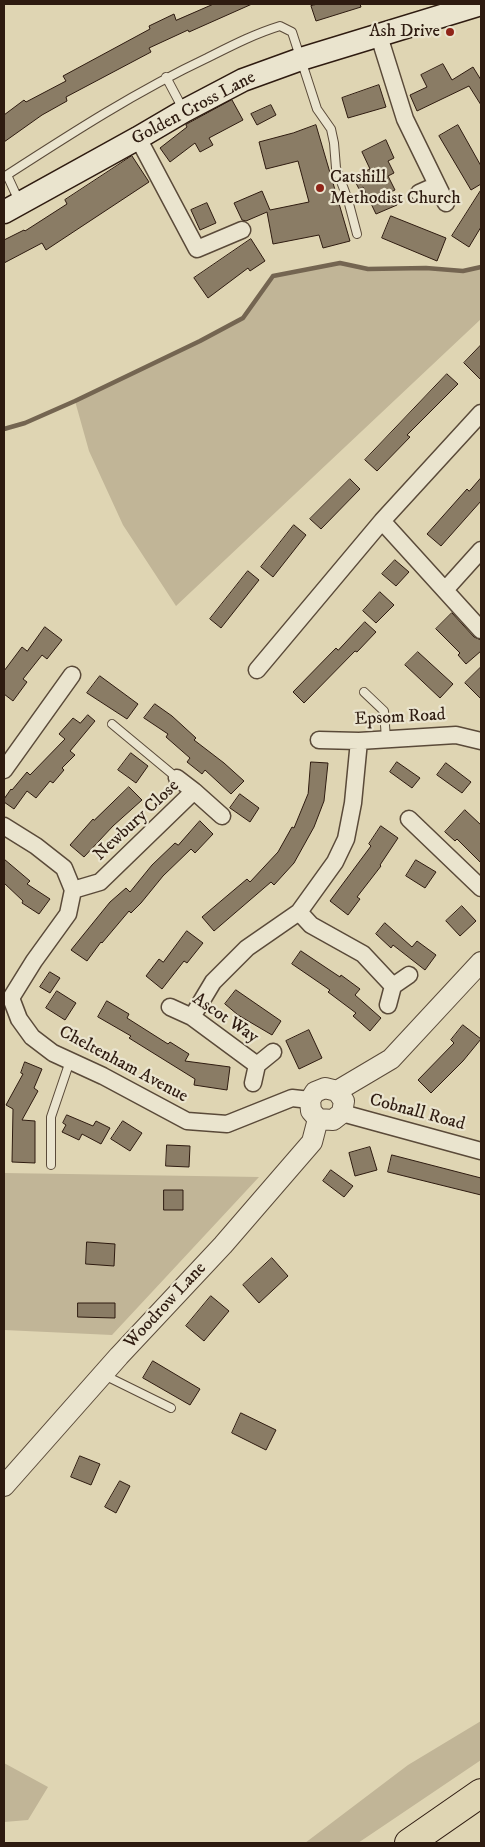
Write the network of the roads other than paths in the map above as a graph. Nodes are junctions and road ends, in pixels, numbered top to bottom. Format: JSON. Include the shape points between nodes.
{"nodes":[{"id":1,"x":481,"y":4,"type":"edge"},
{"id":2,"x":379,"y":36,"type":"junction"},
{"id":3,"x":301,"y":59,"type":"junction"},
{"id":4,"x":166,"y":77,"type":"junction"},
{"id":5,"x":184,"y":111,"type":"junction"},
{"id":6,"x":138,"y":138,"type":"junction"},
{"id":7,"x":437,"y":185,"type":"junction"},
{"id":8,"x":419,"y":193,"type":"dead end"},
{"id":9,"x":446,"y":202,"type":"dead end"},
{"id":10,"x":12,"y":208,"type":"edge"},
{"id":11,"x":242,"y":230,"type":"dead end"},
{"id":12,"x":357,"y":234,"type":"dead end"},
{"id":13,"x":481,"y":413,"type":"edge"},
{"id":14,"x":382,"y":521,"type":"junction"},
{"id":15,"x":481,"y":550,"type":"edge"},
{"id":16,"x":445,"y":590,"type":"junction"},
{"id":17,"x":481,"y":630,"type":"edge"},
{"id":18,"x":257,"y":670,"type":"dead end"},
{"id":19,"x":72,"y":676,"type":"dead end"},
{"id":20,"x":364,"y":692,"type":"dead end"},
{"id":21,"x":112,"y":724,"type":"dead end"},
{"id":22,"x":386,"y":739,"type":"junction"},
{"id":23,"x":319,"y":740,"type":"dead end"},
{"id":24,"x":359,"y":740,"type":"junction"},
{"id":25,"x":481,"y":740,"type":"edge"},
{"id":26,"x":4,"y":770,"type":"edge"},
{"id":27,"x":176,"y":778,"type":"joint"},
{"id":28,"x":194,"y":791,"type":"junction"},
{"id":29,"x":222,"y":816,"type":"dead end"},
{"id":30,"x":409,"y":819,"type":"dead end"},
{"id":31,"x":4,"y":826,"type":"edge"},
{"id":32,"x":481,"y":888,"type":"edge"},
{"id":33,"x":73,"y":890,"type":"junction"},
{"id":34,"x":299,"y":912,"type":"junction"},
{"id":35,"x":481,"y":962,"type":"edge"},
{"id":36,"x":409,"y":974,"type":"dead end"},
{"id":37,"x":393,"y":986,"type":"junction"},
{"id":38,"x":7,"y":997,"type":"edge"},
{"id":39,"x":388,"y":1005,"type":"dead end"},
{"id":40,"x":170,"y":1007,"type":"dead end"},
{"id":41,"x":192,"y":1017,"type":"junction"},
{"id":42,"x":273,"y":1052,"type":"dead end"},
{"id":43,"x":70,"y":1061,"type":"junction"},
{"id":44,"x":257,"y":1065,"type":"junction"},
{"id":45,"x":253,"y":1083,"type":"dead end"},
{"id":46,"x":337,"y":1091,"type":"junction"},
{"id":47,"x":310,"y":1100,"type":"junction"},
{"id":48,"x":342,"y":1113,"type":"junction"},
{"id":49,"x":318,"y":1119,"type":"junction"},
{"id":50,"x":481,"y":1151,"type":"edge"},
{"id":51,"x":51,"y":1166,"type":"dead end"},
{"id":52,"x":103,"y":1374,"type":"junction"},
{"id":53,"x":171,"y":1408,"type":"dead end"},
{"id":54,"x":4,"y":1486,"type":"edge"},
{"id":55,"x":481,"y":1793,"type":"edge"},
{"id":56,"x":410,"y":1843,"type":"edge"}],
"edges":[{"from":1,"to":2,"type":"main road","name":"Golden Cross Lane"},
{"from":2,"to":3,"type":"main road","name":"Golden Cross Lane"},
{"from":2,"to":7,"type":"street","via":[[405,119]]},
{"from":3,"to":4,"type":"lane","via":[[292,32],[280,26]]},
{"from":3,"to":5,"type":"main road","name":"Golden Cross Lane","via":[[243,80]]},
{"from":3,"to":12,"type":"lane","via":[[317,109],[331,129],[336,168]]},
{"from":4,"to":5,"type":"lane"},
{"from":4,"to":10,"type":"lane","via":[[7,175]]},
{"from":5,"to":6,"type":"main road","name":"Golden Cross Lane"},
{"from":6,"to":10,"type":"main road","name":"Golden Cross Lane"},
{"from":6,"to":11,"type":"street","via":[[197,249]]},
{"from":7,"to":8,"type":"street"},
{"from":7,"to":9,"type":"street"},
{"from":13,"to":14,"type":"street"},
{"from":14,"to":16,"type":"street"},
{"from":14,"to":18,"type":"street"},
{"from":15,"to":16,"type":"street"},
{"from":16,"to":17,"type":"street"},
{"from":19,"to":26,"type":"street"},
{"from":20,"to":22,"type":"lane","via":[[384,711]]},
{"from":21,"to":27,"type":"lane"},
{"from":22,"to":24,"type":"street","name":"Epsom Road"},
{"from":22,"to":25,"type":"street","name":"Epsom Road","via":[[456,735]]},
{"from":23,"to":24,"type":"street","name":"Epsom Road"},
{"from":24,"to":34,"type":"street","via":[[346,839],[335,862]]},
{"from":27,"to":28,"type":"street"},
{"from":28,"to":29,"type":"street","name":"Newbury Close"},
{"from":28,"to":33,"type":"street","name":"Newbury Close","via":[[100,882]]},
{"from":30,"to":32,"type":"street"},
{"from":31,"to":33,"type":"street","via":[[64,868]]},
{"from":33,"to":38,"type":"street","name":"Cheltenham Avenue","via":[[68,914]]},
{"from":34,"to":37,"type":"street","via":[[311,925],[363,954]]},
{"from":34,"to":41,"type":"street","via":[[247,948],[214,982]]},
{"from":35,"to":46,"type":"street","via":[[391,1059]]},
{"from":36,"to":37,"type":"street"},
{"from":37,"to":39,"type":"street"},
{"from":38,"to":43,"type":"street","name":"Cheltenham Avenue","via":[[32,1037]]},
{"from":40,"to":41,"type":"street","name":"Ascot Way"},
{"from":41,"to":44,"type":"street","name":"Ascot Way"},
{"from":42,"to":44,"type":"street","name":"Ascot Way"},
{"from":43,"to":47,"type":"street","name":"Cheltenham Avenue","via":[[187,1120],[227,1124],[292,1098]]},
{"from":43,"to":51,"type":"lane","via":[[51,1117]]},
{"from":44,"to":45,"type":"street","name":"Ascot Way"},
{"from":46,"to":47,"type":"street","via":[[325,1088],[314,1092]]},
{"from":46,"to":48,"type":"street","via":[[344,1101]]},
{"from":47,"to":49,"type":"street","via":[[311,1111]]},
{"from":48,"to":49,"type":"street","via":[[333,1120]]},
{"from":48,"to":50,"type":"street","name":"Cobnall Road"},
{"from":49,"to":52,"type":"street","name":"Woodrow Lane","via":[[312,1142],[223,1245]]},
{"from":52,"to":53,"type":"lane"},
{"from":52,"to":54,"type":"street","name":"Woodrow Lane"},
{"from":55,"to":56,"type":"highway"}]}
